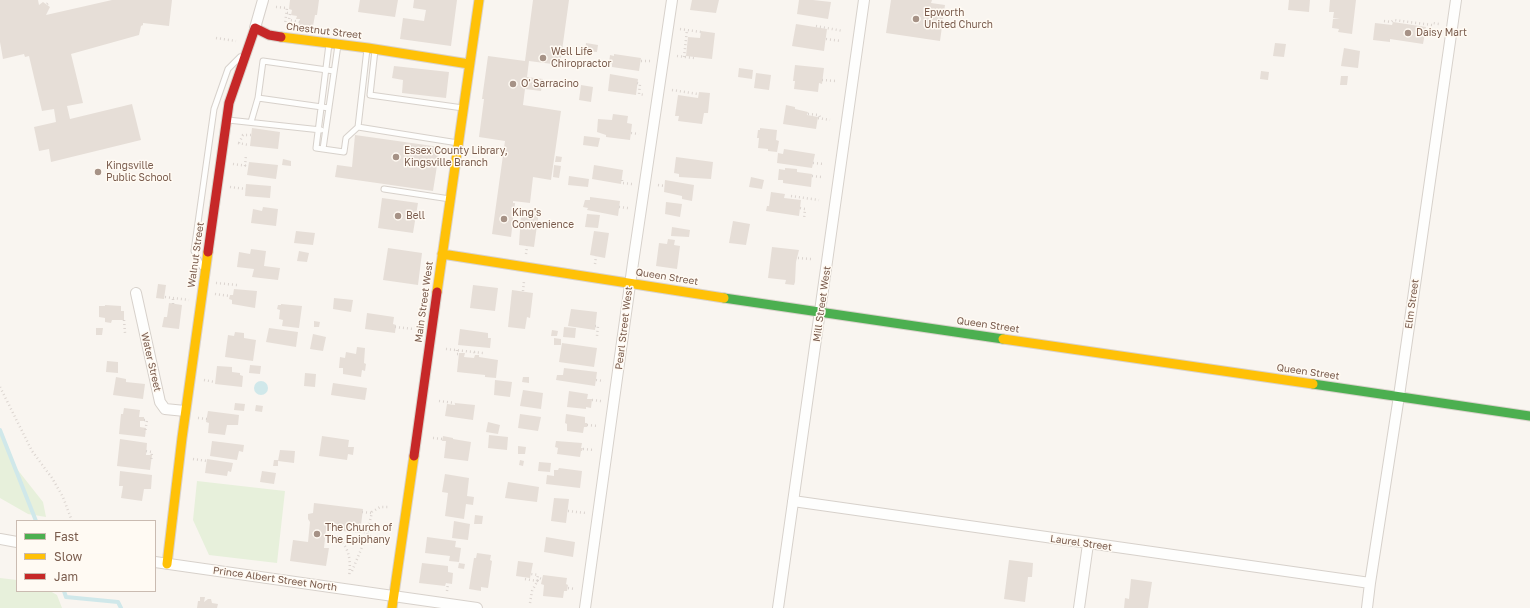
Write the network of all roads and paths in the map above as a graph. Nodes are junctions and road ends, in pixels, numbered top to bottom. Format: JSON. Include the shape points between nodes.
{"nodes":[{"id":1,"x":263,"y":0,"type":"edge"},
{"id":2,"x":479,"y":0,"type":"edge"},
{"id":3,"x":672,"y":0,"type":"edge"},
{"id":4,"x":864,"y":0,"type":"edge"},
{"id":5,"x":1456,"y":0,"type":"edge"},
{"id":6,"x":276,"y":7,"type":"dead end"},
{"id":7,"x":287,"y":13,"type":"junction"},
{"id":8,"x":1384,"y":21,"type":"dead end"},
{"id":9,"x":300,"y":22,"type":"dead end"},
{"id":10,"x":285,"y":24,"type":"dead end"},
{"id":11,"x":1439,"y":24,"type":"dead end"},
{"id":12,"x":816,"y":26,"type":"dead end"},
{"id":13,"x":255,"y":28,"type":"junction"},
{"id":14,"x":680,"y":29,"type":"dead end"},
{"id":15,"x":688,"y":30,"type":"junction"},
{"id":16,"x":843,"y":31,"type":"dead end"},
{"id":17,"x":701,"y":32,"type":"dead end"},
{"id":18,"x":216,"y":38,"type":"dead end"},
{"id":19,"x":826,"y":39,"type":"dead end"},
{"id":20,"x":239,"y":41,"type":"dead end"},
{"id":21,"x":842,"y":41,"type":"dead end"},
{"id":22,"x":334,"y":44,"type":"junction"},
{"id":23,"x":371,"y":48,"type":"junction"},
{"id":24,"x":247,"y":50,"type":"junction"},
{"id":25,"x":676,"y":56,"type":"dead end"},
{"id":26,"x":684,"y":57,"type":"junction"},
{"id":27,"x":694,"y":57,"type":"dead end"},
{"id":28,"x":640,"y":60,"type":"dead end"},
{"id":29,"x":650,"y":61,"type":"dead end"},
{"id":30,"x":470,"y":64,"type":"junction"},
{"id":31,"x":326,"y":69,"type":"junction"},
{"id":32,"x":334,"y":71,"type":"junction"},
{"id":33,"x":822,"y":80,"type":"dead end"},
{"id":34,"x":836,"y":81,"type":"dead end"},
{"id":35,"x":638,"y":83,"type":"dead end"},
{"id":36,"x":672,"y":90,"type":"dead end"},
{"id":37,"x":698,"y":94,"type":"dead end"},
{"id":38,"x":645,"y":95,"type":"dead end"},
{"id":39,"x":258,"y":98,"type":"junction"},
{"id":40,"x":321,"y":107,"type":"junction"},
{"id":41,"x":329,"y":108,"type":"junction"},
{"id":42,"x":464,"y":108,"type":"junction"},
{"id":43,"x":808,"y":114,"type":"dead end"},
{"id":44,"x":227,"y":120,"type":"junction"},
{"id":45,"x":830,"y":120,"type":"dead end"},
{"id":46,"x":251,"y":122,"type":"junction"},
{"id":47,"x":358,"y":127,"type":"junction"},
{"id":48,"x":318,"y":130,"type":"junction"},
{"id":49,"x":325,"y":131,"type":"junction"},
{"id":50,"x":631,"y":133,"type":"dead end"},
{"id":51,"x":639,"y":134,"type":"dead end"},
{"id":52,"x":251,"y":135,"type":"dead end"},
{"id":53,"x":459,"y":143,"type":"junction"},
{"id":54,"x":250,"y":145,"type":"dead end"},
{"id":55,"x":323,"y":149,"type":"junction"},
{"id":56,"x":246,"y":156,"type":"dead end"},
{"id":57,"x":813,"y":163,"type":"dead end"},
{"id":58,"x":233,"y":164,"type":"dead end"},
{"id":59,"x":824,"y":164,"type":"dead end"},
{"id":60,"x":812,"y":176,"type":"dead end"},
{"id":61,"x":822,"y":177,"type":"dead end"},
{"id":62,"x":622,"y":180,"type":"dead end"},
{"id":63,"x":632,"y":184,"type":"dead end"},
{"id":64,"x":658,"y":185,"type":"dead end"},
{"id":65,"x":664,"y":186,"type":"dead end"},
{"id":66,"x":230,"y":187,"type":"dead end"},
{"id":67,"x":246,"y":189,"type":"dead end"},
{"id":68,"x":384,"y":189,"type":"dead end"},
{"id":69,"x":791,"y":196,"type":"dead end"},
{"id":70,"x":450,"y":200,"type":"junction"},
{"id":71,"x":819,"y":200,"type":"dead end"},
{"id":72,"x":619,"y":207,"type":"dead end"},
{"id":73,"x":628,"y":208,"type":"dead end"},
{"id":74,"x":800,"y":208,"type":"dead end"},
{"id":75,"x":804,"y":219,"type":"dead end"},
{"id":76,"x":527,"y":246,"type":"dead end"},
{"id":77,"x":442,"y":254,"type":"junction"},
{"id":78,"x":526,"y":255,"type":"dead end"},
{"id":79,"x":596,"y":256,"type":"dead end"},
{"id":80,"x":798,"y":258,"type":"dead end"},
{"id":81,"x":811,"y":259,"type":"dead end"},
{"id":82,"x":595,"y":265,"type":"dead end"},
{"id":83,"x":204,"y":277,"type":"junction"},
{"id":84,"x":524,"y":281,"type":"dead end"},
{"id":85,"x":630,"y":282,"type":"junction"},
{"id":86,"x":237,"y":285,"type":"dead end"},
{"id":87,"x":523,"y":292,"type":"dead end"},
{"id":88,"x":136,"y":293,"type":"dead end"},
{"id":89,"x":215,"y":294,"type":"dead end"},
{"id":90,"x":230,"y":296,"type":"dead end"},
{"id":91,"x":165,"y":297,"type":"dead end"},
{"id":92,"x":173,"y":298,"type":"junction"},
{"id":93,"x":190,"y":300,"type":"dead end"},
{"id":94,"x":173,"y":304,"type":"dead end"},
{"id":95,"x":821,"y":312,"type":"junction"},
{"id":96,"x":124,"y":320,"type":"dead end"},
{"id":97,"x":595,"y":326,"type":"dead end"},
{"id":98,"x":395,"y":327,"type":"dead end"},
{"id":99,"x":414,"y":329,"type":"dead end"},
{"id":100,"x":125,"y":333,"type":"dead end"},
{"id":101,"x":597,"y":336,"type":"dead end"},
{"id":102,"x":446,"y":349,"type":"dead end"},
{"id":103,"x":457,"y":350,"type":"junction"},
{"id":104,"x":483,"y":353,"type":"dead end"},
{"id":105,"x":459,"y":354,"type":"dead end"},
{"id":106,"x":204,"y":380,"type":"dead end"},
{"id":107,"x":596,"y":380,"type":"dead end"},
{"id":108,"x":604,"y":381,"type":"dead end"},
{"id":109,"x":215,"y":382,"type":"dead end"},
{"id":110,"x":0,"y":387,"type":"edge"},
{"id":111,"x":1399,"y":396,"type":"junction"},
{"id":112,"x":592,"y":400,"type":"dead end"},
{"id":113,"x":439,"y":401,"type":"dead end"},
{"id":114,"x":601,"y":402,"type":"dead end"},
{"id":115,"x":455,"y":403,"type":"dead end"},
{"id":116,"x":185,"y":411,"type":"junction"},
{"id":117,"x":1530,"y":416,"type":"edge"},
{"id":118,"x":198,"y":418,"type":"dead end"},
{"id":119,"x":207,"y":419,"type":"dead end"},
{"id":120,"x":144,"y":420,"type":"dead end"},
{"id":121,"x":587,"y":425,"type":"dead end"},
{"id":122,"x":598,"y":426,"type":"dead end"},
{"id":123,"x":145,"y":433,"type":"dead end"},
{"id":124,"x":433,"y":438,"type":"dead end"},
{"id":125,"x":443,"y":439,"type":"dead end"},
{"id":126,"x":583,"y":449,"type":"dead end"},
{"id":127,"x":594,"y":450,"type":"dead end"},
{"id":128,"x":146,"y":452,"type":"dead end"},
{"id":129,"x":193,"y":459,"type":"dead end"},
{"id":130,"x":151,"y":461,"type":"dead end"},
{"id":131,"x":207,"y":461,"type":"dead end"},
{"id":132,"x":793,"y":501,"type":"junction"},
{"id":133,"x":389,"y":507,"type":"dead end"},
{"id":134,"x":568,"y":511,"type":"dead end"},
{"id":135,"x":362,"y":512,"type":"dead end"},
{"id":136,"x":372,"y":513,"type":"junction"},
{"id":137,"x":586,"y":513,"type":"dead end"},
{"id":138,"x":72,"y":520,"type":"edge"},
{"id":139,"x":360,"y":531,"type":"dead end"},
{"id":140,"x":368,"y":533,"type":"junction"},
{"id":141,"x":325,"y":536,"type":"dead end"},
{"id":142,"x":0,"y":539,"type":"edge"},
{"id":143,"x":16,"y":542,"type":"edge"},
{"id":144,"x":384,"y":543,"type":"dead end"},
{"id":145,"x":1088,"y":544,"type":"junction"},
{"id":146,"x":156,"y":562,"type":"edge"},
{"id":147,"x":167,"y":564,"type":"junction"},
{"id":148,"x":531,"y":574,"type":"dead end"},
{"id":149,"x":525,"y":579,"type":"dead end"},
{"id":150,"x":542,"y":579,"type":"dead end"},
{"id":151,"x":537,"y":581,"type":"junction"},
{"id":152,"x":448,"y":583,"type":"dead end"},
{"id":153,"x":1370,"y":583,"type":"junction"},
{"id":154,"x":568,"y":588,"type":"dead end"},
{"id":155,"x":575,"y":589,"type":"dead end"},
{"id":156,"x":447,"y":591,"type":"dead end"},
{"id":157,"x":394,"y":596,"type":"junction"},
{"id":158,"x":530,"y":603,"type":"dead end"},
{"id":159,"x":392,"y":608,"type":"edge"},
{"id":160,"x":477,"y":608,"type":"edge"},
{"id":161,"x":585,"y":608,"type":"edge"},
{"id":162,"x":778,"y":608,"type":"edge"},
{"id":163,"x":1079,"y":608,"type":"edge"},
{"id":164,"x":1367,"y":608,"type":"edge"}],
"edges":[{"from":1,"to":13,"type":"street"},
{"from":2,"to":30,"type":"street","name":"Main Street West"},
{"from":3,"to":85,"type":"street","name":"Pearl Street West"},
{"from":4,"to":95,"type":"street","name":"Mill Street West"},
{"from":5,"to":111,"type":"street","name":"Elm Street"},
{"from":6,"to":7,"type":"path","via":[[287,8]]},
{"from":7,"to":9,"type":"path","via":[[290,13],[289,20]]},
{"from":7,"to":10,"type":"path"},
{"from":8,"to":11,"type":"path"},
{"from":12,"to":16,"type":"path"},
{"from":13,"to":22,"type":"street","name":"Chestnut Street","via":[[273,36]]},
{"from":13,"to":24,"type":"street"},
{"from":14,"to":15,"type":"path"},
{"from":15,"to":17,"type":"path"},
{"from":15,"to":26,"type":"path"},
{"from":18,"to":20,"type":"path"},
{"from":19,"to":21,"type":"path"},
{"from":22,"to":23,"type":"street","name":"Chestnut Street"},
{"from":22,"to":31,"type":"lane"},
{"from":22,"to":32,"type":"lane"},
{"from":23,"to":30,"type":"street","name":"Chestnut Street"},
{"from":23,"to":42,"type":"lane","via":[[370,95]]},
{"from":23,"to":47,"type":"lane"},
{"from":24,"to":44,"type":"street","name":"Walnut Street","via":[[229,103]]},
{"from":24,"to":83,"type":"lane","via":[[228,69],[214,109],[194,251]]},
{"from":25,"to":26,"type":"path"},
{"from":26,"to":27,"type":"path"},
{"from":28,"to":29,"type":"path"},
{"from":30,"to":42,"type":"street","name":"Main Street West"},
{"from":31,"to":32,"type":"lane"},
{"from":31,"to":39,"type":"lane","via":[[263,61]]},
{"from":31,"to":40,"type":"lane"},
{"from":32,"to":41,"type":"lane"},
{"from":33,"to":34,"type":"path"},
{"from":35,"to":38,"type":"path","via":[[639,94]]},
{"from":36,"to":37,"type":"path"},
{"from":39,"to":40,"type":"lane"},
{"from":39,"to":46,"type":"lane"},
{"from":40,"to":41,"type":"lane"},
{"from":40,"to":48,"type":"lane"},
{"from":41,"to":49,"type":"lane"},
{"from":42,"to":53,"type":"street","name":"Main Street West"},
{"from":43,"to":45,"type":"path"},
{"from":44,"to":46,"type":"lane"},
{"from":44,"to":83,"type":"street","name":"Walnut Street"},
{"from":46,"to":48,"type":"lane"},
{"from":47,"to":53,"type":"lane"},
{"from":47,"to":55,"type":"lane","via":[[346,138],[344,152]]},
{"from":48,"to":49,"type":"lane"},
{"from":48,"to":55,"type":"lane","via":[[316,148]]},
{"from":49,"to":55,"type":"lane"},
{"from":50,"to":51,"type":"path"},
{"from":52,"to":54,"type":"path","via":[[243,135],[238,143]]},
{"from":53,"to":70,"type":"street","name":"Main Street West"},
{"from":56,"to":58,"type":"path","via":[[246,166]]},
{"from":57,"to":59,"type":"path"},
{"from":60,"to":61,"type":"path"},
{"from":62,"to":63,"type":"path","via":[[622,183]]},
{"from":64,"to":65,"type":"path"},
{"from":66,"to":67,"type":"path"},
{"from":68,"to":70,"type":"lane"},
{"from":69,"to":71,"type":"path"},
{"from":70,"to":77,"type":"street","name":"Main Street West"},
{"from":72,"to":73,"type":"path"},
{"from":74,"to":75,"type":"path","via":[[805,209]]},
{"from":76,"to":78,"type":"path"},
{"from":77,"to":85,"type":"street","name":"Queen Street"},
{"from":77,"to":157,"type":"street","name":"Main Street West"},
{"from":79,"to":82,"type":"path"},
{"from":80,"to":81,"type":"path"},
{"from":83,"to":86,"type":"path"},
{"from":83,"to":116,"type":"street","name":"Walnut Street"},
{"from":84,"to":87,"type":"path"},
{"from":85,"to":95,"type":"street","name":"Queen Street"},
{"from":85,"to":161,"type":"street","name":"Pearl Street West"},
{"from":88,"to":116,"type":"street","name":"Water Street","via":[[160,402],[165,409]]},
{"from":89,"to":90,"type":"path"},
{"from":91,"to":92,"type":"path"},
{"from":92,"to":93,"type":"path"},
{"from":92,"to":94,"type":"path"},
{"from":95,"to":111,"type":"street","name":"Queen Street"},
{"from":95,"to":132,"type":"street","name":"Mill Street West"},
{"from":96,"to":100,"type":"path"},
{"from":97,"to":101,"type":"path","via":[[598,326]]},
{"from":98,"to":99,"type":"path"},
{"from":102,"to":103,"type":"path"},
{"from":103,"to":104,"type":"path","via":[[474,354]]},
{"from":103,"to":105,"type":"path"},
{"from":106,"to":109,"type":"path"},
{"from":107,"to":108,"type":"path"},
{"from":110,"to":138,"type":"path","via":[[32,451],[63,497]]},
{"from":111,"to":117,"type":"street","name":"Queen Street"},
{"from":111,"to":153,"type":"street","name":"Elm Street"},
{"from":112,"to":114,"type":"path"},
{"from":113,"to":115,"type":"path"},
{"from":116,"to":147,"type":"street","name":"Walnut Street"},
{"from":118,"to":119,"type":"path"},
{"from":120,"to":123,"type":"path","via":[[147,420]]},
{"from":121,"to":122,"type":"path"},
{"from":124,"to":125,"type":"path"},
{"from":126,"to":127,"type":"path"},
{"from":128,"to":130,"type":"path","via":[[152,452]]},
{"from":129,"to":131,"type":"path"},
{"from":132,"to":145,"type":"street","name":"Laurel Street"},
{"from":132,"to":162,"type":"street","name":"Mill Street West"},
{"from":133,"to":136,"type":"path","via":[[380,507]]},
{"from":134,"to":137,"type":"path"},
{"from":135,"to":136,"type":"path"},
{"from":136,"to":140,"type":"path"},
{"from":139,"to":140,"type":"path"},
{"from":140,"to":141,"type":"path","via":[[350,577],[348,551],[337,537]]},
{"from":140,"to":144,"type":"path","via":[[373,539]]},
{"from":142,"to":143,"type":"street"},
{"from":145,"to":153,"type":"street","name":"Laurel Street"},
{"from":145,"to":163,"type":"street"},
{"from":146,"to":147,"type":"street","name":"Prince Albert Street North"},
{"from":147,"to":157,"type":"street","name":"Prince Albert Street North"},
{"from":148,"to":151,"type":"path","via":[[538,575]]},
{"from":149,"to":151,"type":"path"},
{"from":150,"to":151,"type":"path","via":[[539,578]]},
{"from":151,"to":158,"type":"path"},
{"from":152,"to":156,"type":"path"},
{"from":153,"to":164,"type":"street","name":"Elm Street"},
{"from":154,"to":155,"type":"path"},
{"from":157,"to":159,"type":"street","name":"Main Street West"},
{"from":157,"to":160,"type":"street","name":"Prince Albert Street North"}]}
